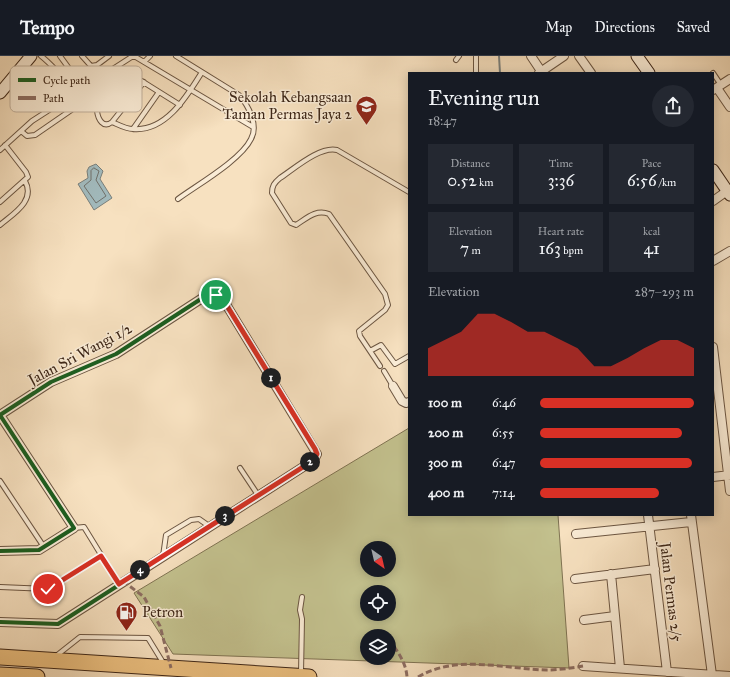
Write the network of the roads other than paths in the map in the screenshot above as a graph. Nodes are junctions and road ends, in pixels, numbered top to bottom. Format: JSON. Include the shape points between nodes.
{"nodes":[{"id":1,"x":31,"y":56,"type":"edge"},
{"id":2,"x":41,"y":56,"type":"edge"},
{"id":3,"x":60,"y":56,"type":"edge"},
{"id":4,"x":82,"y":56,"type":"edge"},
{"id":5,"x":109,"y":56,"type":"edge"},
{"id":6,"x":134,"y":56,"type":"edge"},
{"id":7,"x":150,"y":56,"type":"edge"},
{"id":8,"x":176,"y":56,"type":"edge"},
{"id":9,"x":476,"y":56,"type":"edge"},
{"id":10,"x":531,"y":56,"type":"edge"},
{"id":11,"x":564,"y":56,"type":"edge"},
{"id":12,"x":579,"y":56,"type":"edge"},
{"id":13,"x":637,"y":56,"type":"edge"},
{"id":14,"x":144,"y":62,"type":"junction"},
{"id":15,"x":23,"y":66,"type":"edge"},
{"id":16,"x":54,"y":66,"type":"edge"},
{"id":17,"x":67,"y":66,"type":"edge"},
{"id":18,"x":118,"y":66,"type":"edge"},
{"id":19,"x":710,"y":68,"type":"dead end"},
{"id":20,"x":202,"y":72,"type":"junction"},
{"id":21,"x":476,"y":72,"type":"edge"},
{"id":22,"x":540,"y":72,"type":"edge"},
{"id":23,"x":590,"y":72,"type":"edge"},
{"id":24,"x":648,"y":72,"type":"edge"},
{"id":25,"x":712,"y":72,"type":"edge"},
{"id":26,"x":714,"y":77,"type":"edge"},
{"id":27,"x":730,"y":79,"type":"edge"},
{"id":28,"x":10,"y":81,"type":"edge"},
{"id":29,"x":144,"y":82,"type":"joint"},
{"id":30,"x":142,"y":84,"type":"edge"},
{"id":31,"x":717,"y":88,"type":"edge"},
{"id":32,"x":190,"y":90,"type":"junction"},
{"id":33,"x":160,"y":92,"type":"junction"},
{"id":34,"x":0,"y":93,"type":"edge"},
{"id":35,"x":180,"y":105,"type":"junction"},
{"id":36,"x":730,"y":107,"type":"edge"},
{"id":37,"x":45,"y":112,"type":"edge"},
{"id":38,"x":68,"y":112,"type":"edge"},
{"id":39,"x":97,"y":112,"type":"edge"},
{"id":40,"x":120,"y":112,"type":"edge"},
{"id":41,"x":112,"y":122,"type":"junction"},
{"id":42,"x":253,"y":127,"type":"junction"},
{"id":43,"x":133,"y":129,"type":"junction"},
{"id":44,"x":21,"y":131,"type":"junction"},
{"id":45,"x":5,"y":145,"type":"junction"},
{"id":46,"x":0,"y":150,"type":"edge"},
{"id":47,"x":714,"y":171,"type":"edge"},
{"id":48,"x":25,"y":181,"type":"junction"},
{"id":49,"x":728,"y":189,"type":"edge"},
{"id":50,"x":408,"y":191,"type":"edge"},
{"id":51,"x":178,"y":199,"type":"dead end"},
{"id":52,"x":714,"y":200,"type":"edge"},
{"id":53,"x":0,"y":202,"type":"edge"},
{"id":54,"x":0,"y":225,"type":"edge"},
{"id":55,"x":730,"y":251,"type":"edge"},
{"id":56,"x":714,"y":261,"type":"edge"},
{"id":57,"x":370,"y":350,"type":"junction"},
{"id":58,"x":714,"y":355,"type":"edge"},
{"id":59,"x":408,"y":357,"type":"edge"},
{"id":60,"x":380,"y":366,"type":"dead end"},
{"id":61,"x":384,"y":371,"type":"dead end"},
{"id":62,"x":392,"y":386,"type":"joint"},
{"id":63,"x":408,"y":403,"type":"edge"},
{"id":64,"x":0,"y":415,"type":"edge"},
{"id":65,"x":240,"y":468,"type":"dead end"},
{"id":66,"x":729,"y":475,"type":"edge"},
{"id":67,"x":714,"y":477,"type":"edge"},
{"id":68,"x":0,"y":481,"type":"edge"},
{"id":69,"x":730,"y":491,"type":"edge"},
{"id":70,"x":258,"y":495,"type":"junction"},
{"id":71,"x":648,"y":516,"type":"edge"},
{"id":72,"x":691,"y":518,"type":"edge"},
{"id":73,"x":209,"y":526,"type":"junction"},
{"id":74,"x":649,"y":526,"type":"junction"},
{"id":75,"x":74,"y":528,"type":"junction"},
{"id":76,"x":576,"y":534,"type":"dead end"},
{"id":77,"x":44,"y":547,"type":"junction"},
{"id":78,"x":0,"y":551,"type":"edge"},
{"id":79,"x":101,"y":556,"type":"junction"},
{"id":80,"x":163,"y":556,"type":"junction"},
{"id":81,"x":655,"y":569,"type":"junction"},
{"id":82,"x":611,"y":574,"type":"junction"},
{"id":83,"x":575,"y":579,"type":"dead end"},
{"id":84,"x":119,"y":584,"type":"junction"},
{"id":85,"x":0,"y":587,"type":"edge"},
{"id":86,"x":302,"y":597,"type":"dead end"},
{"id":87,"x":615,"y":616,"type":"junction"},
{"id":88,"x":584,"y":620,"type":"dead end"},
{"id":89,"x":0,"y":622,"type":"edge"},
{"id":90,"x":0,"y":657,"type":"edge"},
{"id":91,"x":50,"y":661,"type":"junction"},
{"id":92,"x":583,"y":666,"type":"dead end"},
{"id":93,"x":167,"y":668,"type":"junction"},
{"id":94,"x":620,"y":668,"type":"junction"},
{"id":95,"x":667,"y":672,"type":"junction"},
{"id":96,"x":0,"y":675,"type":"edge"},
{"id":97,"x":712,"y":675,"type":"junction"},
{"id":98,"x":301,"y":676,"type":"edge"},
{"id":99,"x":730,"y":676,"type":"edge"},
{"id":100,"x":37,"y":677,"type":"edge"},
{"id":101,"x":309,"y":677,"type":"edge"}],
"edges":[{"from":1,"to":15,"type":"street"},
{"from":2,"to":16,"type":"lane"},
{"from":3,"to":17,"type":"lane"},
{"from":4,"to":5,"type":"lane","via":[[91,66],[97,65]]},
{"from":6,"to":14,"type":"lane"},
{"from":6,"to":18,"type":"lane"},
{"from":7,"to":14,"type":"lane"},
{"from":8,"to":20,"type":"lane"},
{"from":9,"to":21,"type":"lane"},
{"from":10,"to":22,"type":"street"},
{"from":11,"to":22,"type":"street"},
{"from":12,"to":23,"type":"street"},
{"from":13,"to":24,"type":"street"},
{"from":14,"to":32,"type":"lane"},
{"from":19,"to":25,"type":"lane"},
{"from":20,"to":32,"type":"lane"},
{"from":20,"to":42,"type":"lane","via":[[239,94],[251,113]]},
{"from":26,"to":31,"type":"lane"},
{"from":27,"to":31,"type":"street"},
{"from":28,"to":34,"type":"street"},
{"from":29,"to":30,"type":"lane"},
{"from":29,"to":33,"type":"lane"},
{"from":31,"to":36,"type":"street"},
{"from":32,"to":35,"type":"lane"},
{"from":32,"to":42,"type":"lane"},
{"from":33,"to":35,"type":"lane"},
{"from":33,"to":43,"type":"lane"},
{"from":35,"to":43,"type":"lane","via":[[151,127]]},
{"from":37,"to":44,"type":"lane"},
{"from":38,"to":44,"type":"lane","via":[[36,134],[27,136]]},
{"from":39,"to":41,"type":"lane","via":[[104,125]]},
{"from":40,"to":41,"type":"lane"},
{"from":41,"to":43,"type":"lane"},
{"from":42,"to":51,"type":"lane","via":[[252,139],[242,151]]},
{"from":44,"to":45,"type":"lane"},
{"from":45,"to":46,"type":"lane"},
{"from":45,"to":48,"type":"lane","via":[[26,172],[28,177]]},
{"from":47,"to":49,"type":"street"},
{"from":48,"to":53,"type":"lane"},
{"from":48,"to":54,"type":"lane","via":[[29,191],[24,204]]},
{"from":49,"to":52,"type":"street"},
{"from":50,"to":57,"type":"lane","via":[[330,148],[321,151],[280,178],[272,188],[272,193],[296,225],[316,213],[329,214],[385,294],[388,305],[385,310],[359,331]]},
{"from":55,"to":56,"type":"street"},
{"from":57,"to":59,"type":"lane","via":[[381,345],[395,364]]},
{"from":57,"to":60,"type":"lane"},
{"from":58,"to":66,"type":"street"},
{"from":61,"to":62,"type":"lane"},
{"from":62,"to":63,"type":"street","via":[[402,401]]},
{"from":64,"to":70,"type":"street","name":"Jalan Sri Wangi 1/2","via":[[51,382],[116,354],[207,295],[216,295],[224,301],[317,454],[314,460]]},
{"from":64,"to":75,"type":"street"},
{"from":65,"to":70,"type":"lane"},
{"from":66,"to":67,"type":"street"},
{"from":66,"to":69,"type":"street"},
{"from":68,"to":77,"type":"lane"},
{"from":70,"to":73,"type":"street"},
{"from":71,"to":74,"type":"street","name":"Jalan Permas 2/5"},
{"from":72,"to":74,"type":"street"},
{"from":72,"to":97,"type":"street"},
{"from":73,"to":80,"type":"street"},
{"from":73,"to":80,"type":"lane","via":[[199,519],[191,520],[172,531],[166,535]]},
{"from":74,"to":76,"type":"street"},
{"from":74,"to":81,"type":"street","name":"Jalan Permas 2/5"},
{"from":75,"to":77,"type":"street"},
{"from":75,"to":79,"type":"lane","via":[[84,527]]},
{"from":77,"to":78,"type":"street","via":[[39,550]]},
{"from":79,"to":84,"type":"lane"},
{"from":79,"to":85,"type":"lane","via":[[48,589]]},
{"from":80,"to":84,"type":"street"},
{"from":81,"to":82,"type":"street"},
{"from":81,"to":95,"type":"street","name":"Jalan Permas 2/5"},
{"from":82,"to":83,"type":"street"},
{"from":82,"to":87,"type":"street"},
{"from":84,"to":89,"type":"street","via":[[58,624]]},
{"from":86,"to":98,"type":"lane"},
{"from":87,"to":88,"type":"street"},
{"from":87,"to":94,"type":"street"},
{"from":90,"to":91,"type":"highway"},
{"from":91,"to":93,"type":"highway"},
{"from":91,"to":93,"type":"lane","via":[[80,637],[148,638]]},
{"from":92,"to":94,"type":"street"},
{"from":93,"to":98,"type":"highway"},
{"from":94,"to":95,"type":"street"},
{"from":95,"to":97,"type":"street"},
{"from":96,"to":100,"type":"highway"},
{"from":97,"to":99,"type":"street"},
{"from":98,"to":101,"type":"highway"}]}
